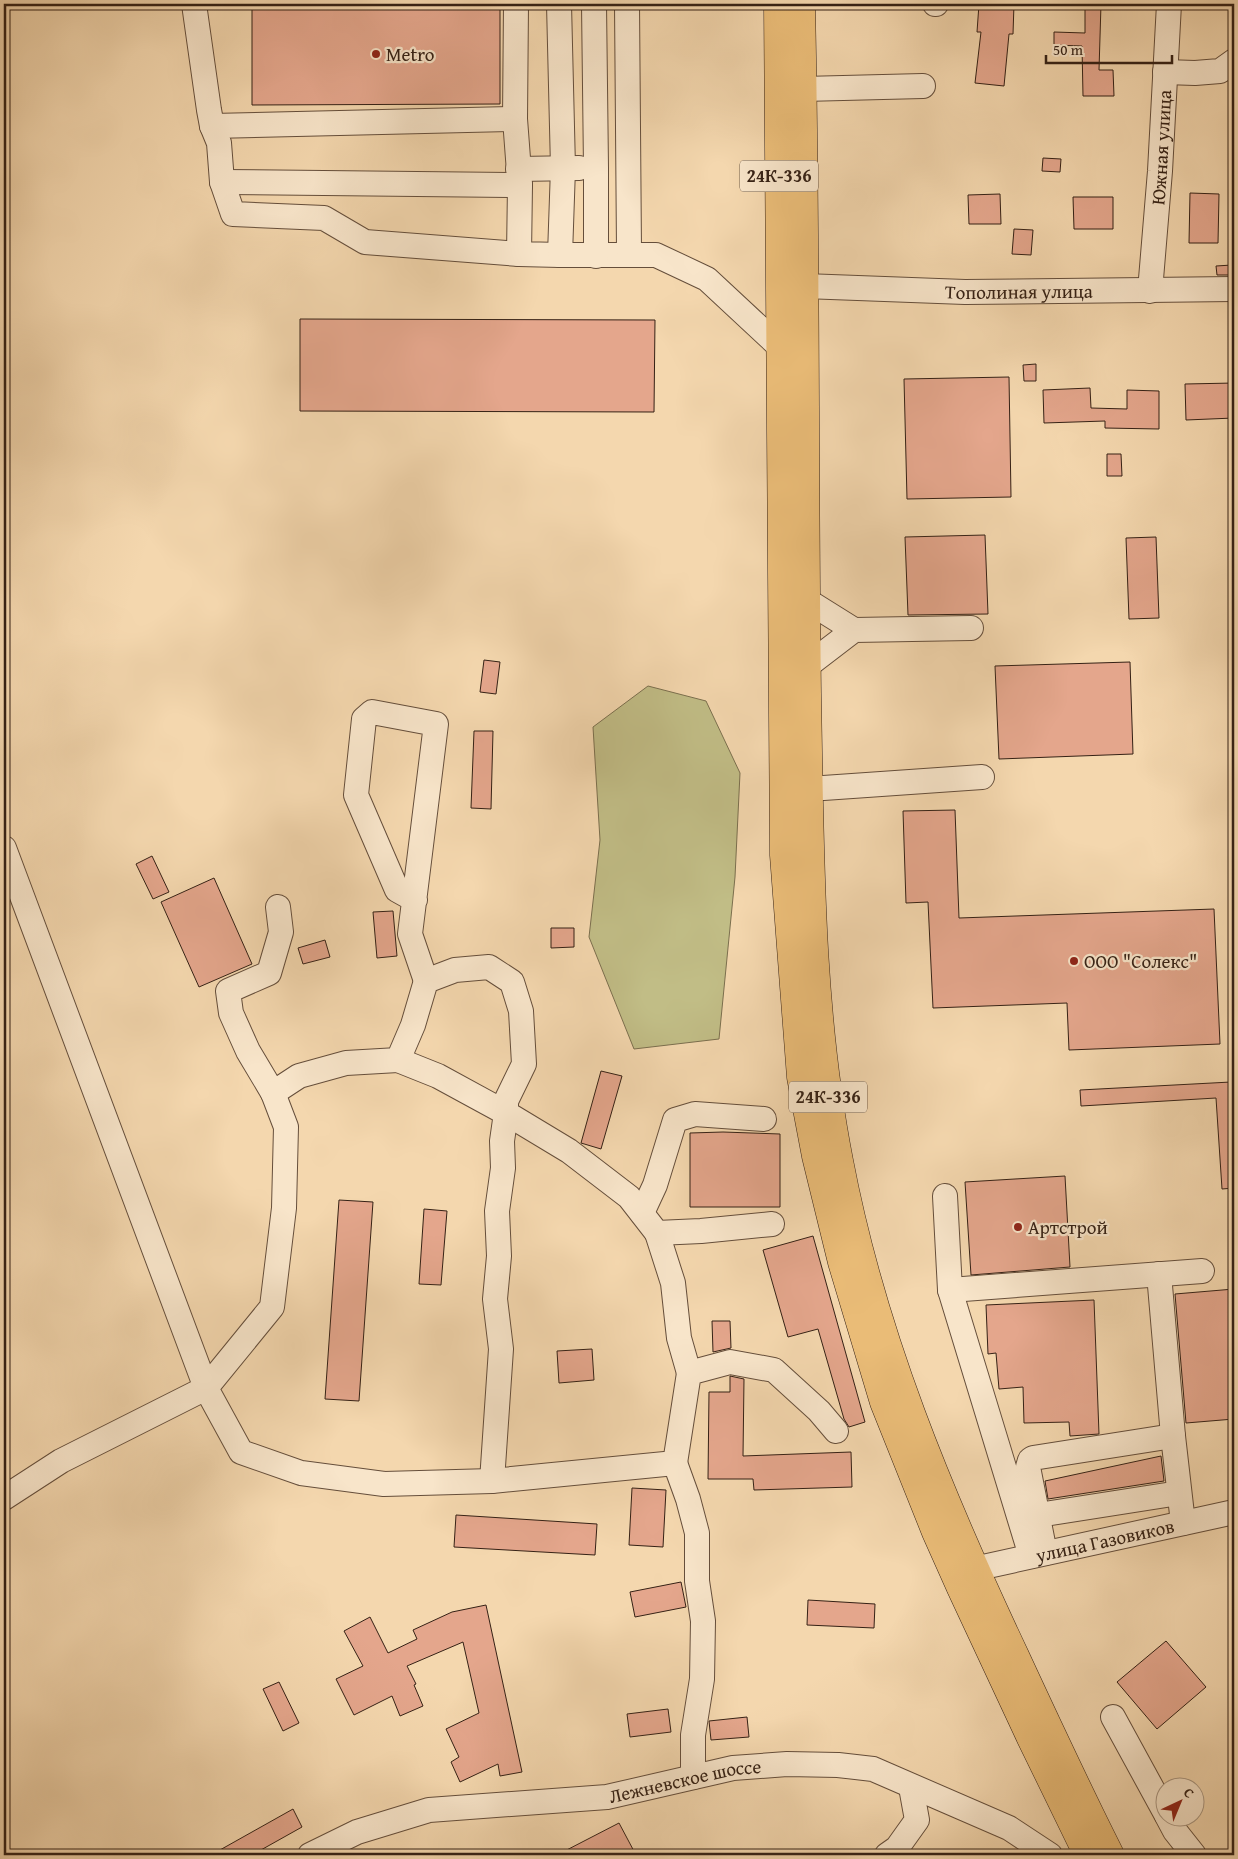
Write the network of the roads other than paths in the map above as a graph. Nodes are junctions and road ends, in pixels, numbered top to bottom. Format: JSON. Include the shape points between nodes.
{"nodes":[{"id":1,"x":194,"y":4,"type":"edge"},
{"id":2,"x":516,"y":4,"type":"edge"},
{"id":3,"x":559,"y":4,"type":"edge"},
{"id":4,"x":594,"y":4,"type":"edge"},
{"id":5,"x":627,"y":4,"type":"edge"},
{"id":6,"x":778,"y":4,"type":"edge"},
{"id":7,"x":801,"y":4,"type":"edge"},
{"id":8,"x":1169,"y":4,"type":"edge"},
{"id":9,"x":1230,"y":71,"type":"edge"},
{"id":10,"x":1165,"y":72,"type":"junction"},
{"id":11,"x":923,"y":86,"type":"dead end"},
{"id":12,"x":803,"y":89,"type":"junction"},
{"id":13,"x":515,"y":119,"type":"junction"},
{"id":14,"x":212,"y":126,"type":"junction"},
{"id":15,"x":629,"y":167,"type":"junction"},
{"id":16,"x":563,"y":168,"type":"junction"},
{"id":17,"x":596,"y":168,"type":"junction"},
{"id":18,"x":519,"y":177,"type":"junction"},
{"id":19,"x":222,"y":182,"type":"junction"},
{"id":20,"x":629,"y":251,"type":"dead end"},
{"id":21,"x":519,"y":254,"type":"junction"},
{"id":22,"x":560,"y":255,"type":"junction"},
{"id":23,"x":596,"y":256,"type":"junction"},
{"id":24,"x":804,"y":286,"type":"junction"},
{"id":25,"x":1234,"y":289,"type":"edge"},
{"id":26,"x":1150,"y":291,"type":"junction"},
{"id":27,"x":780,"y":347,"type":"junction"},
{"id":28,"x":806,"y":600,"type":"junction"},
{"id":29,"x":971,"y":628,"type":"dead end"},
{"id":30,"x":854,"y":630,"type":"junction"},
{"id":31,"x":807,"y":666,"type":"junction"},
{"id":32,"x":982,"y":777,"type":"dead end"},
{"id":33,"x":809,"y":789,"type":"junction"},
{"id":34,"x":4,"y":848,"type":"edge"},
{"id":35,"x":415,"y":900,"type":"junction"},
{"id":36,"x":278,"y":907,"type":"dead end"},
{"id":37,"x":426,"y":981,"type":"junction"},
{"id":38,"x":398,"y":1060,"type":"junction"},
{"id":39,"x":273,"y":1093,"type":"junction"},
{"id":40,"x":506,"y":1113,"type":"junction"},
{"id":41,"x":764,"y":1119,"type":"dead end"},
{"id":42,"x":945,"y":1196,"type":"dead end"},
{"id":43,"x":642,"y":1213,"type":"junction"},
{"id":44,"x":772,"y":1224,"type":"dead end"},
{"id":45,"x":657,"y":1233,"type":"junction"},
{"id":46,"x":1202,"y":1271,"type":"dead end"},
{"id":47,"x":1159,"y":1274,"type":"junction"},
{"id":48,"x":950,"y":1290,"type":"junction"},
{"id":49,"x":689,"y":1373,"type":"junction"},
{"id":50,"x":206,"y":1388,"type":"junction"},
{"id":51,"x":836,"y":1431,"type":"dead end"},
{"id":52,"x":1173,"y":1436,"type":"junction"},
{"id":53,"x":675,"y":1463,"type":"junction"},
{"id":54,"x":492,"y":1480,"type":"junction"},
{"id":55,"x":1179,"y":1493,"type":"junction"},
{"id":56,"x":4,"y":1498,"type":"edge"},
{"id":57,"x":1234,"y":1512,"type":"edge"},
{"id":58,"x":1038,"y":1515,"type":"junction"},
{"id":59,"x":1182,"y":1523,"type":"junction"},
{"id":60,"x":1038,"y":1554,"type":"junction"},
{"id":61,"x":974,"y":1569,"type":"junction"},
{"id":62,"x":1113,"y":1717,"type":"dead end"},
{"id":63,"x":693,"y":1777,"type":"junction"},
{"id":64,"x":912,"y":1787,"type":"junction"},
{"id":65,"x":1156,"y":1797,"type":"edge"},
{"id":66,"x":1172,"y":1826,"type":"edge"},
{"id":67,"x":310,"y":1855,"type":"edge"},
{"id":68,"x":887,"y":1855,"type":"edge"},
{"id":69,"x":1050,"y":1855,"type":"edge"},
{"id":70,"x":1088,"y":1855,"type":"edge"},
{"id":71,"x":1110,"y":1855,"type":"edge"},
{"id":72,"x":1194,"y":1855,"type":"edge"}],
"edges":[{"from":1,"to":14,"type":"street"},
{"from":2,"to":13,"type":"street"},
{"from":3,"to":16,"type":"street"},
{"from":4,"to":17,"type":"street"},
{"from":5,"to":15,"type":"street"},
{"from":6,"to":27,"type":"main road","number":"24К-336"},
{"from":7,"to":12,"type":"main road","number":"24К-336"},
{"from":8,"to":10,"type":"street","name":"Южная улица"},
{"from":9,"to":10,"type":"street"},
{"from":10,"to":26,"type":"street","name":"Южная улица"},
{"from":11,"to":12,"type":"street"},
{"from":12,"to":24,"type":"main road","number":"24К-336"},
{"from":13,"to":14,"type":"street"},
{"from":13,"to":18,"type":"street"},
{"from":14,"to":19,"type":"street","via":[[219,143]]},
{"from":15,"to":17,"type":"street"},
{"from":15,"to":20,"type":"street"},
{"from":16,"to":17,"type":"street"},
{"from":16,"to":18,"type":"street"},
{"from":16,"to":22,"type":"street"},
{"from":17,"to":23,"type":"street"},
{"from":18,"to":19,"type":"street"},
{"from":18,"to":21,"type":"street"},
{"from":19,"to":21,"type":"street","via":[[234,214],[324,218],[364,242]]},
{"from":21,"to":22,"type":"street"},
{"from":22,"to":23,"type":"street"},
{"from":23,"to":27,"type":"street","via":[[656,255],[707,279]]},
{"from":24,"to":26,"type":"street","name":"Тополиная улица","via":[[965,292]]},
{"from":24,"to":28,"type":"main road","number":"24К-336"},
{"from":25,"to":26,"type":"street","name":"Тополиная улица"},
{"from":27,"to":70,"type":"main road","number":"24К-336","via":[[784,855],[801,1077],[816,1156],[842,1262],[888,1411],[960,1588]]},
{"from":28,"to":30,"type":"street"},
{"from":28,"to":31,"type":"main road","number":"24К-336"},
{"from":29,"to":30,"type":"street"},
{"from":30,"to":31,"type":"street"},
{"from":31,"to":33,"type":"main road","number":"24К-336"},
{"from":32,"to":33,"type":"street"},
{"from":33,"to":61,"type":"main road","number":"24К-336","via":[[810,881],[825,1080],[840,1166],[862,1262],[886,1342],[922,1445]]},
{"from":34,"to":50,"type":"street"},
{"from":35,"to":35,"type":"street","via":[[436,724],[372,712],[364,719],[356,795],[397,890]]},
{"from":35,"to":37,"type":"street","via":[[410,934]]},
{"from":36,"to":39,"type":"street","via":[[281,932],[269,973],[228,991],[231,1013],[248,1051]]},
{"from":37,"to":38,"type":"street"},
{"from":37,"to":40,"type":"street","via":[[455,970],[489,967],[512,982],[521,1011],[524,1064],[506,1102]]},
{"from":38,"to":39,"type":"street","via":[[346,1063],[299,1076]]},
{"from":38,"to":40,"type":"street","via":[[438,1076]]},
{"from":39,"to":50,"type":"street","via":[[286,1127],[284,1208],[272,1307]]},
{"from":40,"to":43,"type":"street","via":[[569,1151],[629,1197]]},
{"from":40,"to":54,"type":"street","via":[[497,1211],[499,1256],[495,1299],[501,1349]]},
{"from":41,"to":43,"type":"street","via":[[694,1114],[675,1120],[655,1184]]},
{"from":42,"to":48,"type":"street"},
{"from":43,"to":45,"type":"street"},
{"from":44,"to":45,"type":"street"},
{"from":45,"to":49,"type":"street","via":[[672,1283],[679,1338]]},
{"from":46,"to":47,"type":"street"},
{"from":47,"to":48,"type":"street"},
{"from":47,"to":52,"type":"street"},
{"from":48,"to":60,"type":"street"},
{"from":49,"to":51,"type":"street","via":[[730,1362],[774,1370]]},
{"from":49,"to":53,"type":"street"},
{"from":50,"to":54,"type":"street","via":[[241,1452],[301,1473],[384,1484]]},
{"from":50,"to":56,"type":"street","via":[[61,1462]]},
{"from":52,"to":55,"type":"street"},
{"from":52,"to":58,"type":"street","via":[[1033,1458],[1028,1466]]},
{"from":53,"to":54,"type":"street"},
{"from":53,"to":63,"type":"street","via":[[697,1533],[697,1581],[704,1621]]},
{"from":55,"to":58,"type":"street"},
{"from":55,"to":59,"type":"street"},
{"from":57,"to":59,"type":"street","name":"улица Газовиков"},
{"from":58,"to":60,"type":"street"},
{"from":59,"to":60,"type":"street","name":"улица Газовиков"},
{"from":60,"to":61,"type":"street","name":"улица Газовиков"},
{"from":61,"to":71,"type":"main road","number":"24К-336"},
{"from":62,"to":65,"type":"street"},
{"from":63,"to":64,"type":"street","name":"Лежневское шоссе","via":[[733,1768],[838,1765],[873,1769]]},
{"from":63,"to":67,"type":"street","name":"Лежневское шоссе","via":[[607,1797],[429,1810],[357,1832]]},
{"from":64,"to":68,"type":"street","via":[[917,1820],[897,1848]]},
{"from":64,"to":69,"type":"street","name":"Лежневское шоссе","via":[[1009,1828]]},
{"from":66,"to":72,"type":"street"}]}
